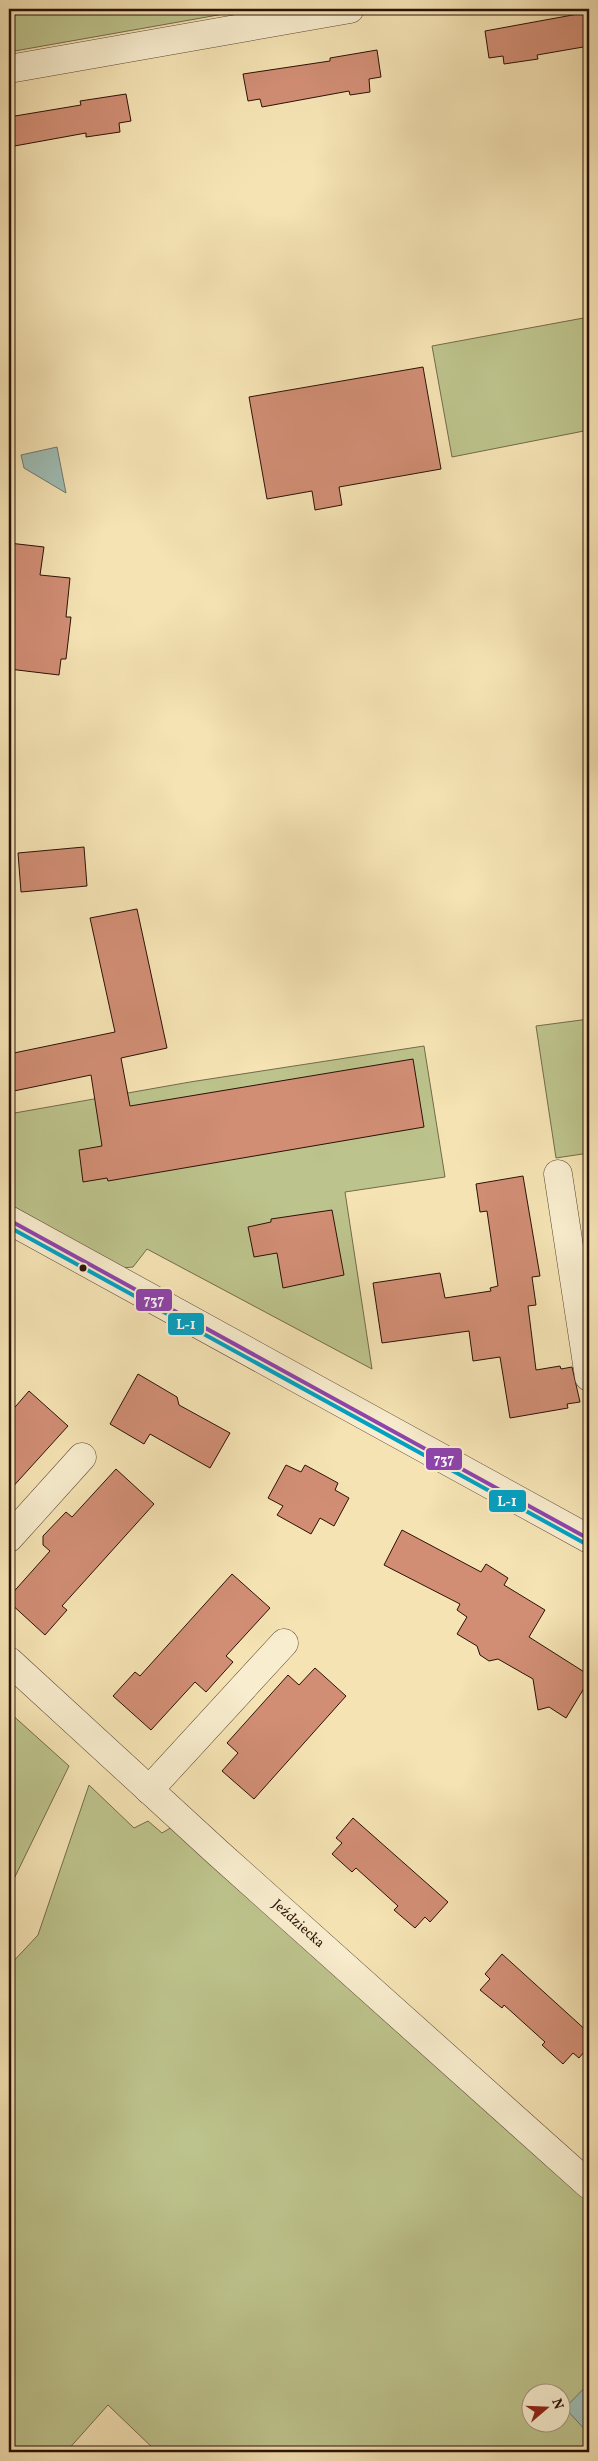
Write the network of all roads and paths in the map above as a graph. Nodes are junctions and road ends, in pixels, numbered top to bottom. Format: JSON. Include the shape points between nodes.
{"nodes":[{"id":1,"x":350,"y":9,"type":"edge"},
{"id":2,"x":9,"y":68,"type":"edge"},
{"id":3,"x":558,"y":1174,"type":"dead end"},
{"id":4,"x":9,"y":1220,"type":"edge"},
{"id":5,"x":589,"y":1377,"type":"edge"},
{"id":6,"x":82,"y":1457,"type":"dead end"},
{"id":7,"x":9,"y":1538,"type":"edge"},
{"id":8,"x":589,"y":1539,"type":"edge"},
{"id":9,"x":284,"y":1643,"type":"dead end"},
{"id":10,"x":9,"y":1661,"type":"edge"},
{"id":11,"x":149,"y":1790,"type":"junction"},
{"id":12,"x":589,"y":2185,"type":"edge"}],
"edges":[{"from":1,"to":2,"type":"street"},
{"from":3,"to":5,"type":"street"},
{"from":4,"to":8,"type":"street"},
{"from":6,"to":7,"type":"street"},
{"from":9,"to":11,"type":"street"},
{"from":10,"to":11,"type":"street","name":"Jeździecka"},
{"from":11,"to":12,"type":"street","name":"Jeździecka"}]}
